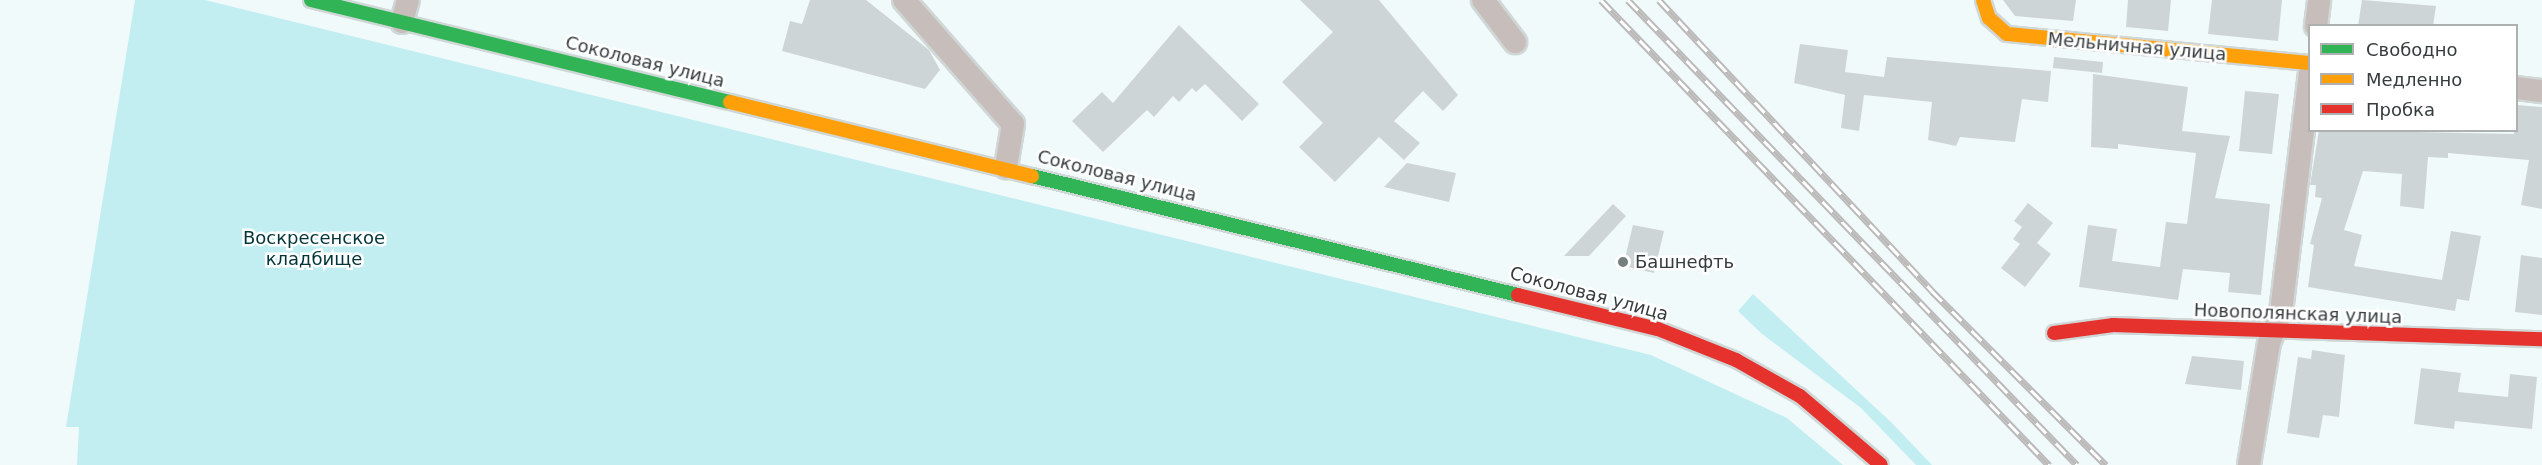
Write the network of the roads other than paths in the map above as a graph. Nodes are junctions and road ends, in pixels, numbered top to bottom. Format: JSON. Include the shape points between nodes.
{"nodes":[{"id":1,"x":311,"y":0,"type":"edge"},
{"id":2,"x":904,"y":0,"type":"edge"},
{"id":3,"x":1483,"y":0,"type":"edge"},
{"id":4,"x":1983,"y":0,"type":"edge"},
{"id":5,"x":2319,"y":0,"type":"edge"},
{"id":6,"x":405,"y":11,"type":"edge"},
{"id":7,"x":2316,"y":24,"type":"edge"},
{"id":8,"x":1515,"y":42,"type":"dead end"},
{"id":9,"x":2308,"y":63,"type":"edge"},
{"id":10,"x":2518,"y":88,"type":"edge"},
{"id":11,"x":2308,"y":90,"type":"edge"},
{"id":12,"x":2542,"y":91,"type":"edge"},
{"id":13,"x":1006,"y":167,"type":"junction"},
{"id":14,"x":2274,"y":331,"type":"junction"},
{"id":15,"x":2054,"y":333,"type":"dead end"},
{"id":16,"x":2542,"y":339,"type":"edge"},
{"id":17,"x":1881,"y":465,"type":"edge"},
{"id":18,"x":2249,"y":465,"type":"edge"}],
"edges":[{"from":1,"to":6,"type":"main road","name":"Соколовая улица"},
{"from":2,"to":13,"type":"street","via":[[1012,124]]},
{"from":3,"to":8,"type":"street"},
{"from":4,"to":9,"type":"main road","name":"Мельничная улица","via":[[1989,18],[2007,34]]},
{"from":5,"to":7,"type":"street"},
{"from":6,"to":13,"type":"main road","name":"Соколовая улица"},
{"from":10,"to":12,"type":"street"},
{"from":11,"to":14,"type":"street","via":[[2281,312]]},
{"from":13,"to":17,"type":"main road","name":"Соколовая улица","via":[[1658,329],[1736,360],[1800,396]]},
{"from":14,"to":15,"type":"main road","name":"Новополянская улица","via":[[2114,325]]},
{"from":14,"to":16,"type":"main road","name":"Новополянская улица"},
{"from":14,"to":18,"type":"street"}]}
